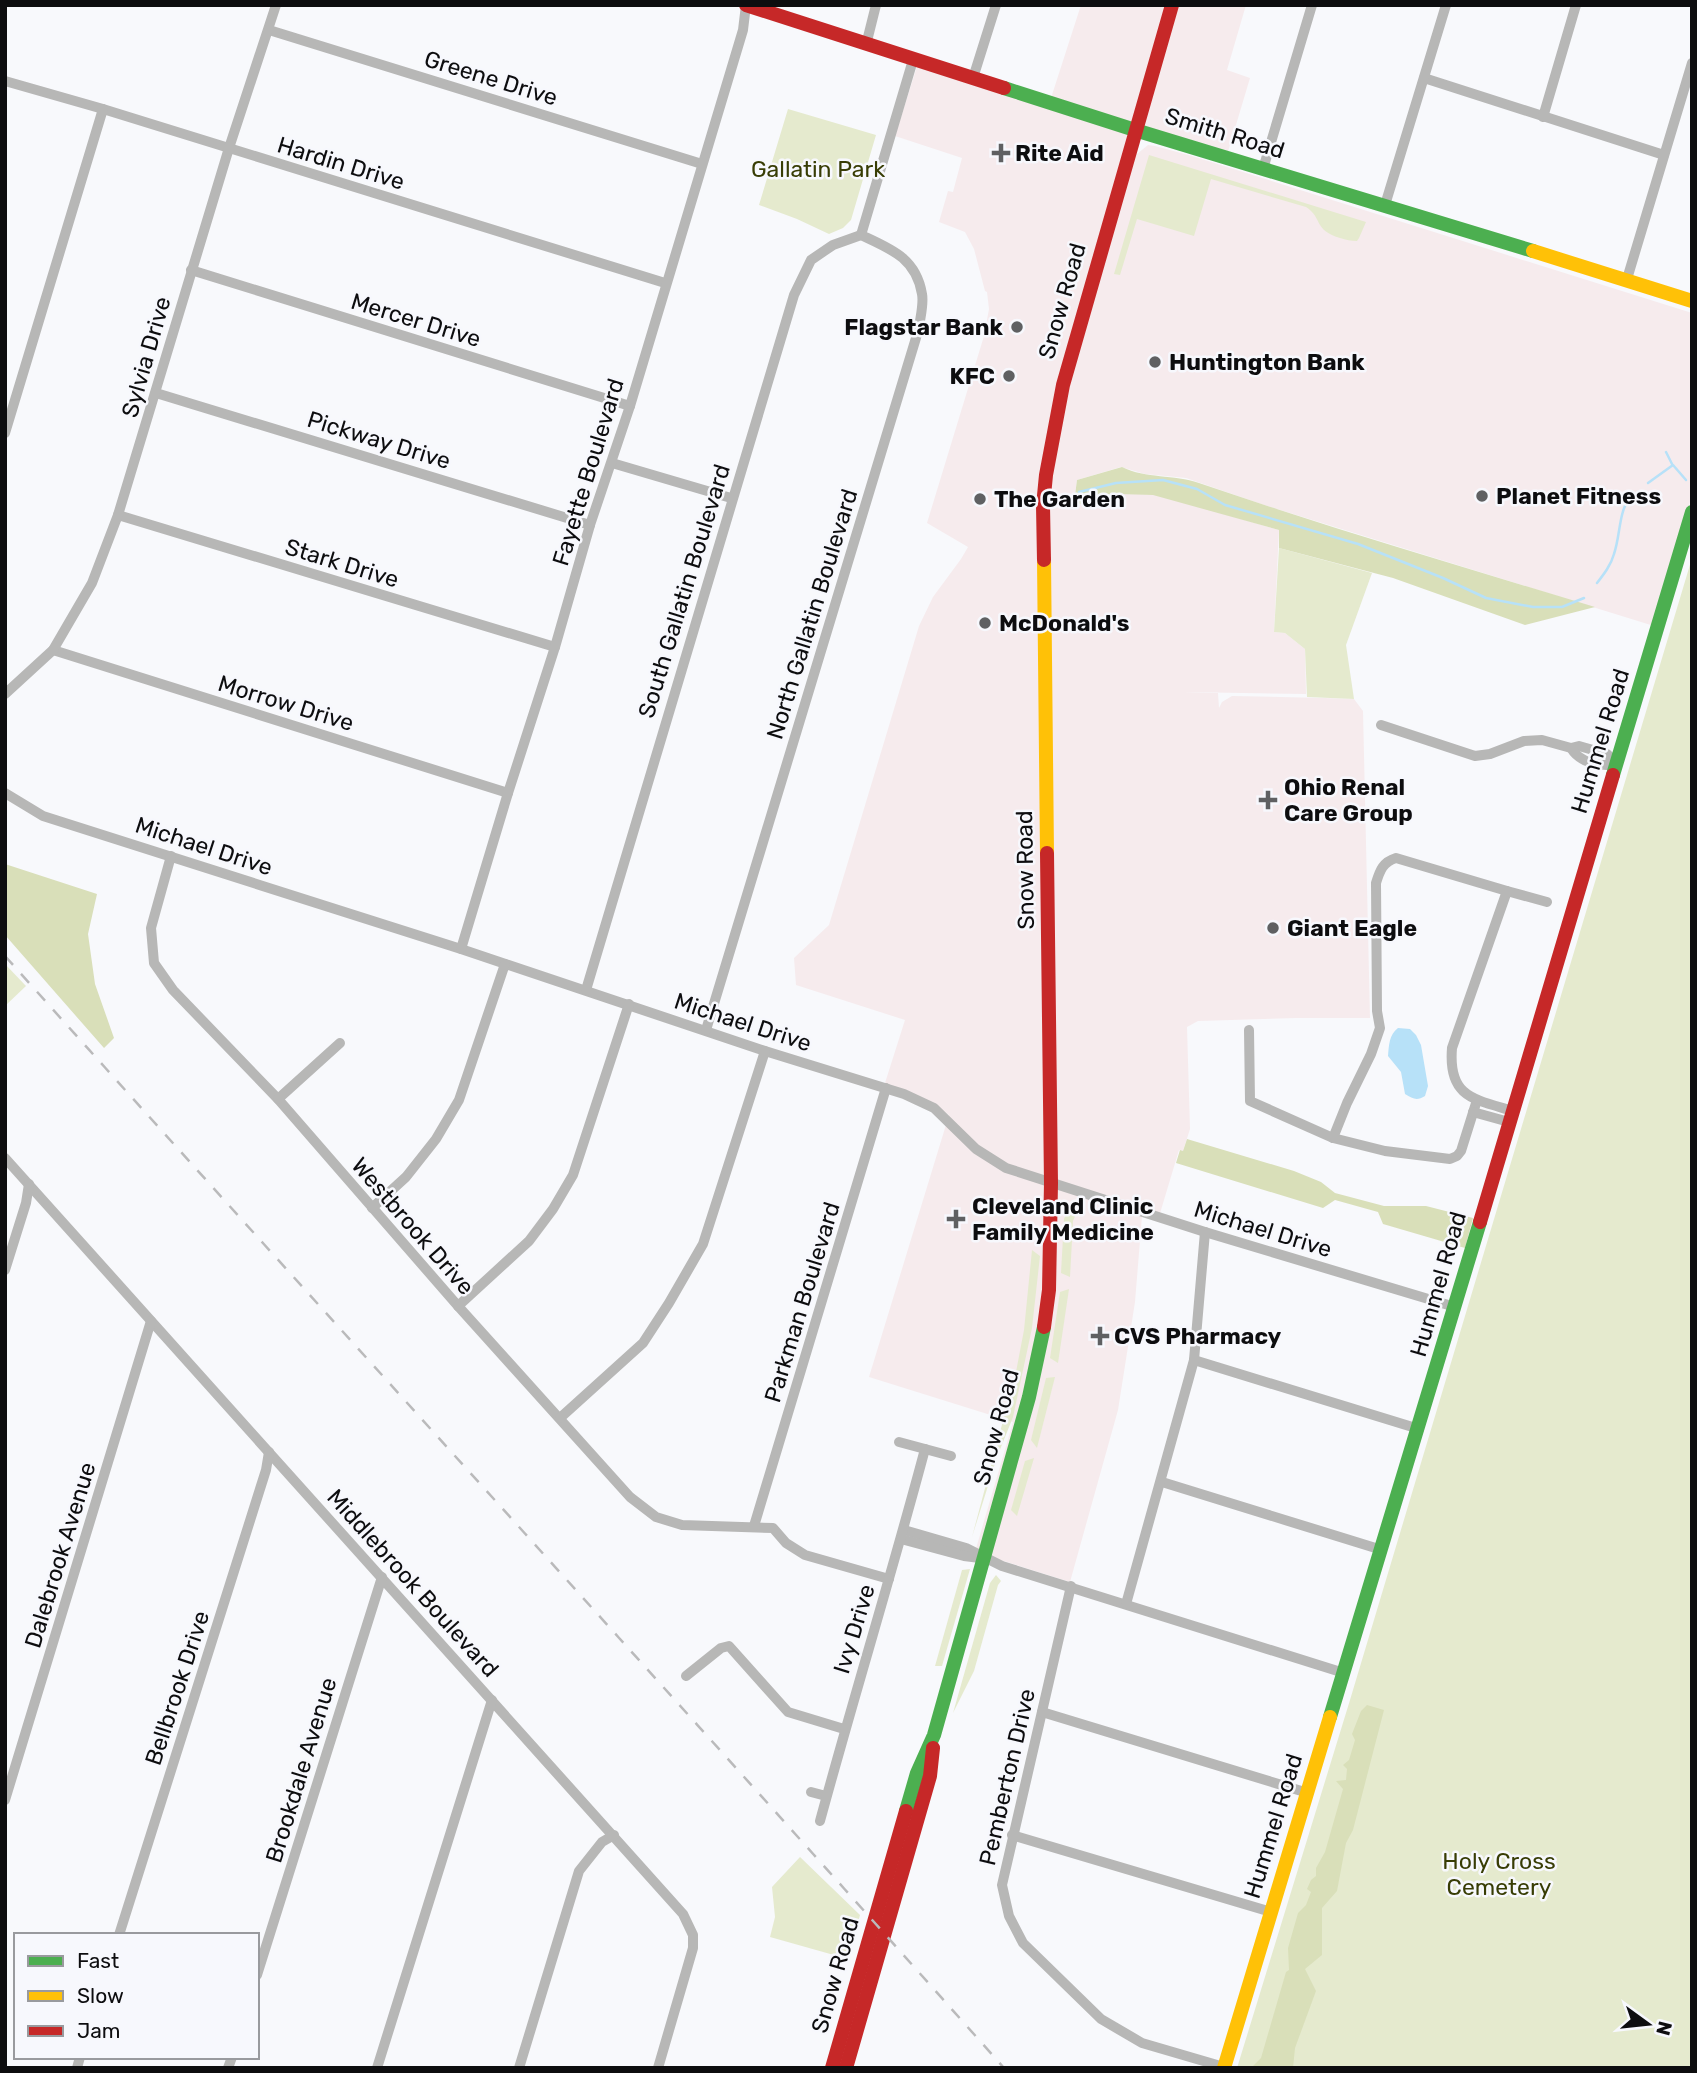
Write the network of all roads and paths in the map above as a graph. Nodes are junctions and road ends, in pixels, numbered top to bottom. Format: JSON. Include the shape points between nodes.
{"nodes":[{"id":1,"x":276,"y":5,"type":"edge"},
{"id":2,"x":746,"y":5,"type":"edge"},
{"id":3,"x":876,"y":5,"type":"edge"},
{"id":4,"x":996,"y":5,"type":"edge"},
{"id":5,"x":1172,"y":5,"type":"edge"},
{"id":6,"x":1312,"y":5,"type":"edge"},
{"id":7,"x":1446,"y":5,"type":"edge"},
{"id":8,"x":1576,"y":5,"type":"edge"},
{"id":9,"x":269,"y":30,"type":"junction"},
{"id":10,"x":866,"y":45,"type":"junction"},
{"id":11,"x":913,"y":60,"type":"junction"},
{"id":12,"x":1692,"y":63,"type":"edge"},
{"id":13,"x":973,"y":78,"type":"junction"},
{"id":14,"x":1424,"y":78,"type":"junction"},
{"id":15,"x":5,"y":81,"type":"edge"},
{"id":16,"x":103,"y":109,"type":"junction"},
{"id":17,"x":1543,"y":117,"type":"junction"},
{"id":18,"x":1135,"y":130,"type":"junction"},
{"id":19,"x":229,"y":148,"type":"junction"},
{"id":20,"x":1664,"y":155,"type":"junction"},
{"id":21,"x":702,"y":164,"type":"junction"},
{"id":22,"x":1263,"y":169,"type":"junction"},
{"id":23,"x":1385,"y":205,"type":"junction"},
{"id":24,"x":861,"y":235,"type":"junction"},
{"id":25,"x":191,"y":270,"type":"junction"},
{"id":26,"x":1627,"y":279,"type":"junction"},
{"id":27,"x":665,"y":283,"type":"junction"},
{"id":28,"x":1692,"y":301,"type":"edge"},
{"id":29,"x":156,"y":393,"type":"junction"},
{"id":30,"x":630,"y":406,"type":"junction"},
{"id":31,"x":5,"y":433,"type":"edge"},
{"id":32,"x":612,"y":463,"type":"junction"},
{"id":33,"x":731,"y":498,"type":"junction"},
{"id":34,"x":1692,"y":512,"type":"edge"},
{"id":35,"x":118,"y":515,"type":"junction"},
{"id":36,"x":590,"y":525,"type":"junction"},
{"id":37,"x":555,"y":648,"type":"junction"},
{"id":38,"x":53,"y":650,"type":"junction"},
{"id":39,"x":5,"y":694,"type":"edge"},
{"id":40,"x":1381,"y":724,"type":"dead end"},
{"id":41,"x":1616,"y":764,"type":"junction"},
{"id":42,"x":5,"y":793,"type":"edge"},
{"id":43,"x":508,"y":793,"type":"junction"},
{"id":44,"x":171,"y":856,"type":"junction"},
{"id":45,"x":1507,"y":891,"type":"junction"},
{"id":46,"x":1547,"y":902,"type":"dead end"},
{"id":47,"x":461,"y":949,"type":"junction"},
{"id":48,"x":505,"y":964,"type":"junction"},
{"id":49,"x":586,"y":990,"type":"junction"},
{"id":50,"x":629,"y":1004,"type":"junction"},
{"id":51,"x":706,"y":1030,"type":"junction"},
{"id":52,"x":1249,"y":1030,"type":"dead end"},
{"id":53,"x":340,"y":1043,"type":"dead end"},
{"id":54,"x":765,"y":1051,"type":"junction"},
{"id":55,"x":886,"y":1088,"type":"junction"},
{"id":56,"x":278,"y":1099,"type":"junction"},
{"id":57,"x":1477,"y":1100,"type":"junction"},
{"id":58,"x":1473,"y":1112,"type":"junction"},
{"id":59,"x":1511,"y":1116,"type":"junction"},
{"id":60,"x":1333,"y":1138,"type":"junction"},
{"id":61,"x":5,"y":1158,"type":"edge"},
{"id":62,"x":1051,"y":1183,"type":"junction"},
{"id":63,"x":29,"y":1184,"type":"junction"},
{"id":64,"x":372,"y":1208,"type":"junction"},
{"id":65,"x":1205,"y":1232,"type":"junction"},
{"id":66,"x":5,"y":1269,"type":"edge"},
{"id":67,"x":458,"y":1306,"type":"junction"},
{"id":68,"x":1455,"y":1307,"type":"junction"},
{"id":69,"x":151,"y":1321,"type":"junction"},
{"id":70,"x":1194,"y":1360,"type":"junction"},
{"id":71,"x":560,"y":1418,"type":"junction"},
{"id":72,"x":1419,"y":1429,"type":"junction"},
{"id":73,"x":899,"y":1442,"type":"dead end"},
{"id":74,"x":925,"y":1449,"type":"junction"},
{"id":75,"x":269,"y":1452,"type":"junction"},
{"id":76,"x":951,"y":1456,"type":"dead end"},
{"id":77,"x":1162,"y":1482,"type":"junction"},
{"id":78,"x":754,"y":1526,"type":"junction"},
{"id":79,"x":902,"y":1535,"type":"junction"},
{"id":80,"x":1382,"y":1550,"type":"junction"},
{"id":81,"x":984,"y":1559,"type":"junction"},
{"id":82,"x":382,"y":1577,"type":"junction"},
{"id":83,"x":889,"y":1579,"type":"junction"},
{"id":84,"x":1071,"y":1586,"type":"junction"},
{"id":85,"x":1126,"y":1604,"type":"junction"},
{"id":86,"x":1344,"y":1673,"type":"junction"},
{"id":87,"x":686,"y":1676,"type":"dead end"},
{"id":88,"x":492,"y":1700,"type":"junction"},
{"id":89,"x":1042,"y":1712,"type":"junction"},
{"id":90,"x":844,"y":1729,"type":"junction"},
{"id":91,"x":934,"y":1735,"type":"junction"},
{"id":92,"x":811,"y":1792,"type":"dead end"},
{"id":93,"x":1308,"y":1793,"type":"junction"},
{"id":94,"x":826,"y":1796,"type":"junction"},
{"id":95,"x":5,"y":1800,"type":"edge"},
{"id":96,"x":820,"y":1821,"type":"dead end"},
{"id":97,"x":614,"y":1835,"type":"junction"},
{"id":98,"x":1012,"y":1835,"type":"junction"},
{"id":99,"x":1270,"y":1912,"type":"junction"},
{"id":100,"x":120,"y":1933,"type":"edge"},
{"id":101,"x":259,"y":1969,"type":"edge"},
{"id":102,"x":377,"y":2068,"type":"edge"},
{"id":103,"x":519,"y":2068,"type":"edge"},
{"id":104,"x":658,"y":2068,"type":"edge"},
{"id":105,"x":832,"y":2068,"type":"edge"},
{"id":106,"x":846,"y":2068,"type":"edge"},
{"id":107,"x":1224,"y":2068,"type":"edge"}],
"edges":[{"from":1,"to":9,"type":"street","name":"Sylvia Drive"},
{"from":2,"to":10,"type":"main road","name":"Smith Road"},
{"from":2,"to":21,"type":"street","name":"Fayette Boulevard","via":[[743,30]]},
{"from":3,"to":10,"type":"street"},
{"from":4,"to":13,"type":"street"},
{"from":5,"to":18,"type":"main road","name":"Snow Road"},
{"from":6,"to":22,"type":"street"},
{"from":7,"to":14,"type":"street"},
{"from":8,"to":17,"type":"street"},
{"from":9,"to":19,"type":"street","name":"Sylvia Drive"},
{"from":9,"to":21,"type":"street","name":"Greene Drive"},
{"from":10,"to":11,"type":"main road","name":"Smith Road"},
{"from":11,"to":13,"type":"main road","name":"Smith Road"},
{"from":11,"to":24,"type":"street"},
{"from":12,"to":20,"type":"street"},
{"from":13,"to":18,"type":"main road","name":"Smith Road"},
{"from":14,"to":17,"type":"street"},
{"from":14,"to":23,"type":"street"},
{"from":15,"to":16,"type":"street","name":"Hardin Drive"},
{"from":16,"to":19,"type":"street","name":"Hardin Drive"},
{"from":16,"to":31,"type":"street"},
{"from":17,"to":20,"type":"street"},
{"from":18,"to":22,"type":"main road","name":"Smith Road"},
{"from":18,"to":62,"type":"main road","name":"Snow Road","via":[[1070,354],[1053,426],[1043,506]]},
{"from":19,"to":25,"type":"street","name":"Sylvia Drive"},
{"from":19,"to":27,"type":"street","name":"Hardin Drive"},
{"from":20,"to":26,"type":"street"},
{"from":21,"to":27,"type":"street","name":"Fayette Boulevard"},
{"from":22,"to":23,"type":"main road","name":"Smith Road"},
{"from":23,"to":26,"type":"main road","name":"Smith Road"},
{"from":24,"to":33,"type":"street","name":"South Gallatin Boulevard","via":[[833,245],[811,260],[799,283]]},
{"from":24,"to":51,"type":"street","name":"North Gallatin Boulevard","via":[[910,264],[922,295],[919,328]]},
{"from":25,"to":29,"type":"street","name":"Sylvia Drive"},
{"from":25,"to":30,"type":"street","name":"Mercer Drive"},
{"from":26,"to":28,"type":"main road","name":"Smith Road"},
{"from":27,"to":30,"type":"street","name":"Fayette Boulevard"},
{"from":29,"to":35,"type":"street","name":"Sylvia Drive"},
{"from":29,"to":36,"type":"street","name":"Pickway Drive"},
{"from":30,"to":32,"type":"street","name":"Fayette Boulevard"},
{"from":32,"to":33,"type":"street"},
{"from":32,"to":36,"type":"street","name":"Fayette Boulevard"},
{"from":33,"to":49,"type":"street","name":"South Gallatin Boulevard"},
{"from":34,"to":41,"type":"main road","name":"Hummel Road"},
{"from":35,"to":37,"type":"street","name":"Stark Drive"},
{"from":35,"to":38,"type":"street","name":"Sylvia Drive","via":[[92,583]]},
{"from":36,"to":37,"type":"street","name":"Fayette Boulevard"},
{"from":37,"to":43,"type":"street","name":"Fayette Boulevard"},
{"from":38,"to":39,"type":"street","name":"Sylvia Drive"},
{"from":38,"to":43,"type":"street","name":"Morrow Drive"},
{"from":40,"to":41,"type":"street","via":[[1475,756],[1529,741],[1551,742],[1571,748],[1585,760],[1604,766]]},
{"from":41,"to":59,"type":"main road","name":"Hummel Road"},
{"from":42,"to":44,"type":"street","name":"Michael Drive","via":[[43,816]]},
{"from":43,"to":47,"type":"street","name":"Fayette Boulevard"},
{"from":44,"to":47,"type":"street","name":"Michael Drive"},
{"from":44,"to":56,"type":"street","name":"Westbrook Drive","via":[[151,929],[154,964],[173,990]]},
{"from":45,"to":46,"type":"street"},
{"from":45,"to":57,"type":"street","via":[[1452,1048],[1451,1065],[1459,1087]]},
{"from":45,"to":60,"type":"street","via":[[1396,858],[1381,867],[1376,883],[1380,1028]]},
{"from":47,"to":48,"type":"street","name":"Michael Drive"},
{"from":48,"to":49,"type":"street","name":"Michael Drive"},
{"from":48,"to":64,"type":"street","via":[[459,1100],[406,1177]]},
{"from":49,"to":50,"type":"street","name":"Michael Drive"},
{"from":50,"to":51,"type":"street","name":"Michael Drive"},
{"from":50,"to":67,"type":"street","via":[[573,1175],[529,1241]]},
{"from":51,"to":54,"type":"street","name":"Michael Drive"},
{"from":52,"to":60,"type":"street","via":[[1250,1101]]},
{"from":53,"to":56,"type":"street"},
{"from":54,"to":55,"type":"street","name":"Michael Drive"},
{"from":54,"to":71,"type":"street","via":[[703,1244],[643,1343]]},
{"from":55,"to":62,"type":"street","name":"Michael Drive","via":[[934,1108],[976,1149],[999,1164]]},
{"from":55,"to":78,"type":"street","name":"Parkman Boulevard"},
{"from":56,"to":64,"type":"street","name":"Westbrook Drive"},
{"from":57,"to":58,"type":"street"},
{"from":57,"to":59,"type":"street"},
{"from":58,"to":59,"type":"street"},
{"from":58,"to":60,"type":"street","via":[[1461,1151],[1450,1159],[1385,1151]]},
{"from":59,"to":68,"type":"main road","name":"Hummel Road"},
{"from":61,"to":63,"type":"street","name":"Middlebrook Boulevard"},
{"from":62,"to":65,"type":"street","name":"Michael Drive"},
{"from":62,"to":81,"type":"main road","name":"Snow Road","via":[[1049,1290],[1043,1331],[1024,1421]]},
{"from":63,"to":66,"type":"street"},
{"from":63,"to":69,"type":"street","name":"Middlebrook Boulevard"},
{"from":64,"to":67,"type":"street","name":"Westbrook Drive"},
{"from":65,"to":68,"type":"street","name":"Michael Drive"},
{"from":65,"to":70,"type":"street"},
{"from":67,"to":71,"type":"street","name":"Westbrook Drive"},
{"from":68,"to":72,"type":"main road","name":"Hummel Road"},
{"from":69,"to":75,"type":"street","name":"Middlebrook Boulevard"},
{"from":69,"to":95,"type":"street","name":"Dalebrook Avenue"},
{"from":70,"to":72,"type":"street"},
{"from":70,"to":77,"type":"street"},
{"from":71,"to":78,"type":"street","name":"Westbrook Drive","via":[[630,1497],[656,1517],[682,1525]]},
{"from":72,"to":80,"type":"main road","name":"Hummel Road"},
{"from":73,"to":74,"type":"street"},
{"from":74,"to":76,"type":"street"},
{"from":74,"to":79,"type":"street","name":"Ivy Drive"},
{"from":75,"to":82,"type":"street","name":"Middlebrook Boulevard"},
{"from":75,"to":100,"type":"street","name":"Bellbrook Drive"},
{"from":77,"to":80,"type":"street"},
{"from":77,"to":85,"type":"street"},
{"from":78,"to":83,"type":"street","via":[[773,1528],[805,1555]]},
{"from":79,"to":81,"type":"street","via":[[967,1548]]},
{"from":79,"to":83,"type":"street","name":"Ivy Drive"},
{"from":80,"to":86,"type":"main road","name":"Hummel Road"},
{"from":81,"to":84,"type":"street"},
{"from":81,"to":91,"type":"main road","name":"Snow Road"},
{"from":82,"to":88,"type":"street","name":"Middlebrook Boulevard"},
{"from":82,"to":101,"type":"street","name":"Brookdale Avenue"},
{"from":83,"to":90,"type":"street","name":"Ivy Drive"},
{"from":84,"to":85,"type":"street"},
{"from":84,"to":89,"type":"street","name":"Pemberton Drive"},
{"from":85,"to":86,"type":"street"},
{"from":86,"to":93,"type":"main road","name":"Hummel Road"},
{"from":87,"to":90,"type":"street","via":[[729,1646],[788,1712]]},
{"from":88,"to":97,"type":"street","name":"Middlebrook Boulevard"},
{"from":88,"to":102,"type":"street"},
{"from":89,"to":93,"type":"street"},
{"from":89,"to":98,"type":"street","name":"Pemberton Drive"},
{"from":90,"to":94,"type":"street","name":"Ivy Drive"},
{"from":91,"to":105,"type":"main road","name":"Snow Road","via":[[917,1773]]},
{"from":91,"to":106,"type":"main road","name":"Snow Road","via":[[930,1776]]},
{"from":92,"to":94,"type":"street"},
{"from":93,"to":99,"type":"main road","name":"Hummel Road"},
{"from":94,"to":96,"type":"street","name":"Ivy Drive"},
{"from":97,"to":103,"type":"street","via":[[602,1842],[579,1871]]},
{"from":97,"to":104,"type":"street","name":"Middlebrook Boulevard","via":[[683,1914],[693,1936],[690,1964]]},
{"from":98,"to":99,"type":"street"},
{"from":98,"to":107,"type":"street","name":"Pemberton Drive","via":[[1002,1885],[1009,1916],[1023,1943],[1101,2019],[1142,2043]]},
{"from":99,"to":107,"type":"main road","name":"Hummel Road"}]}
